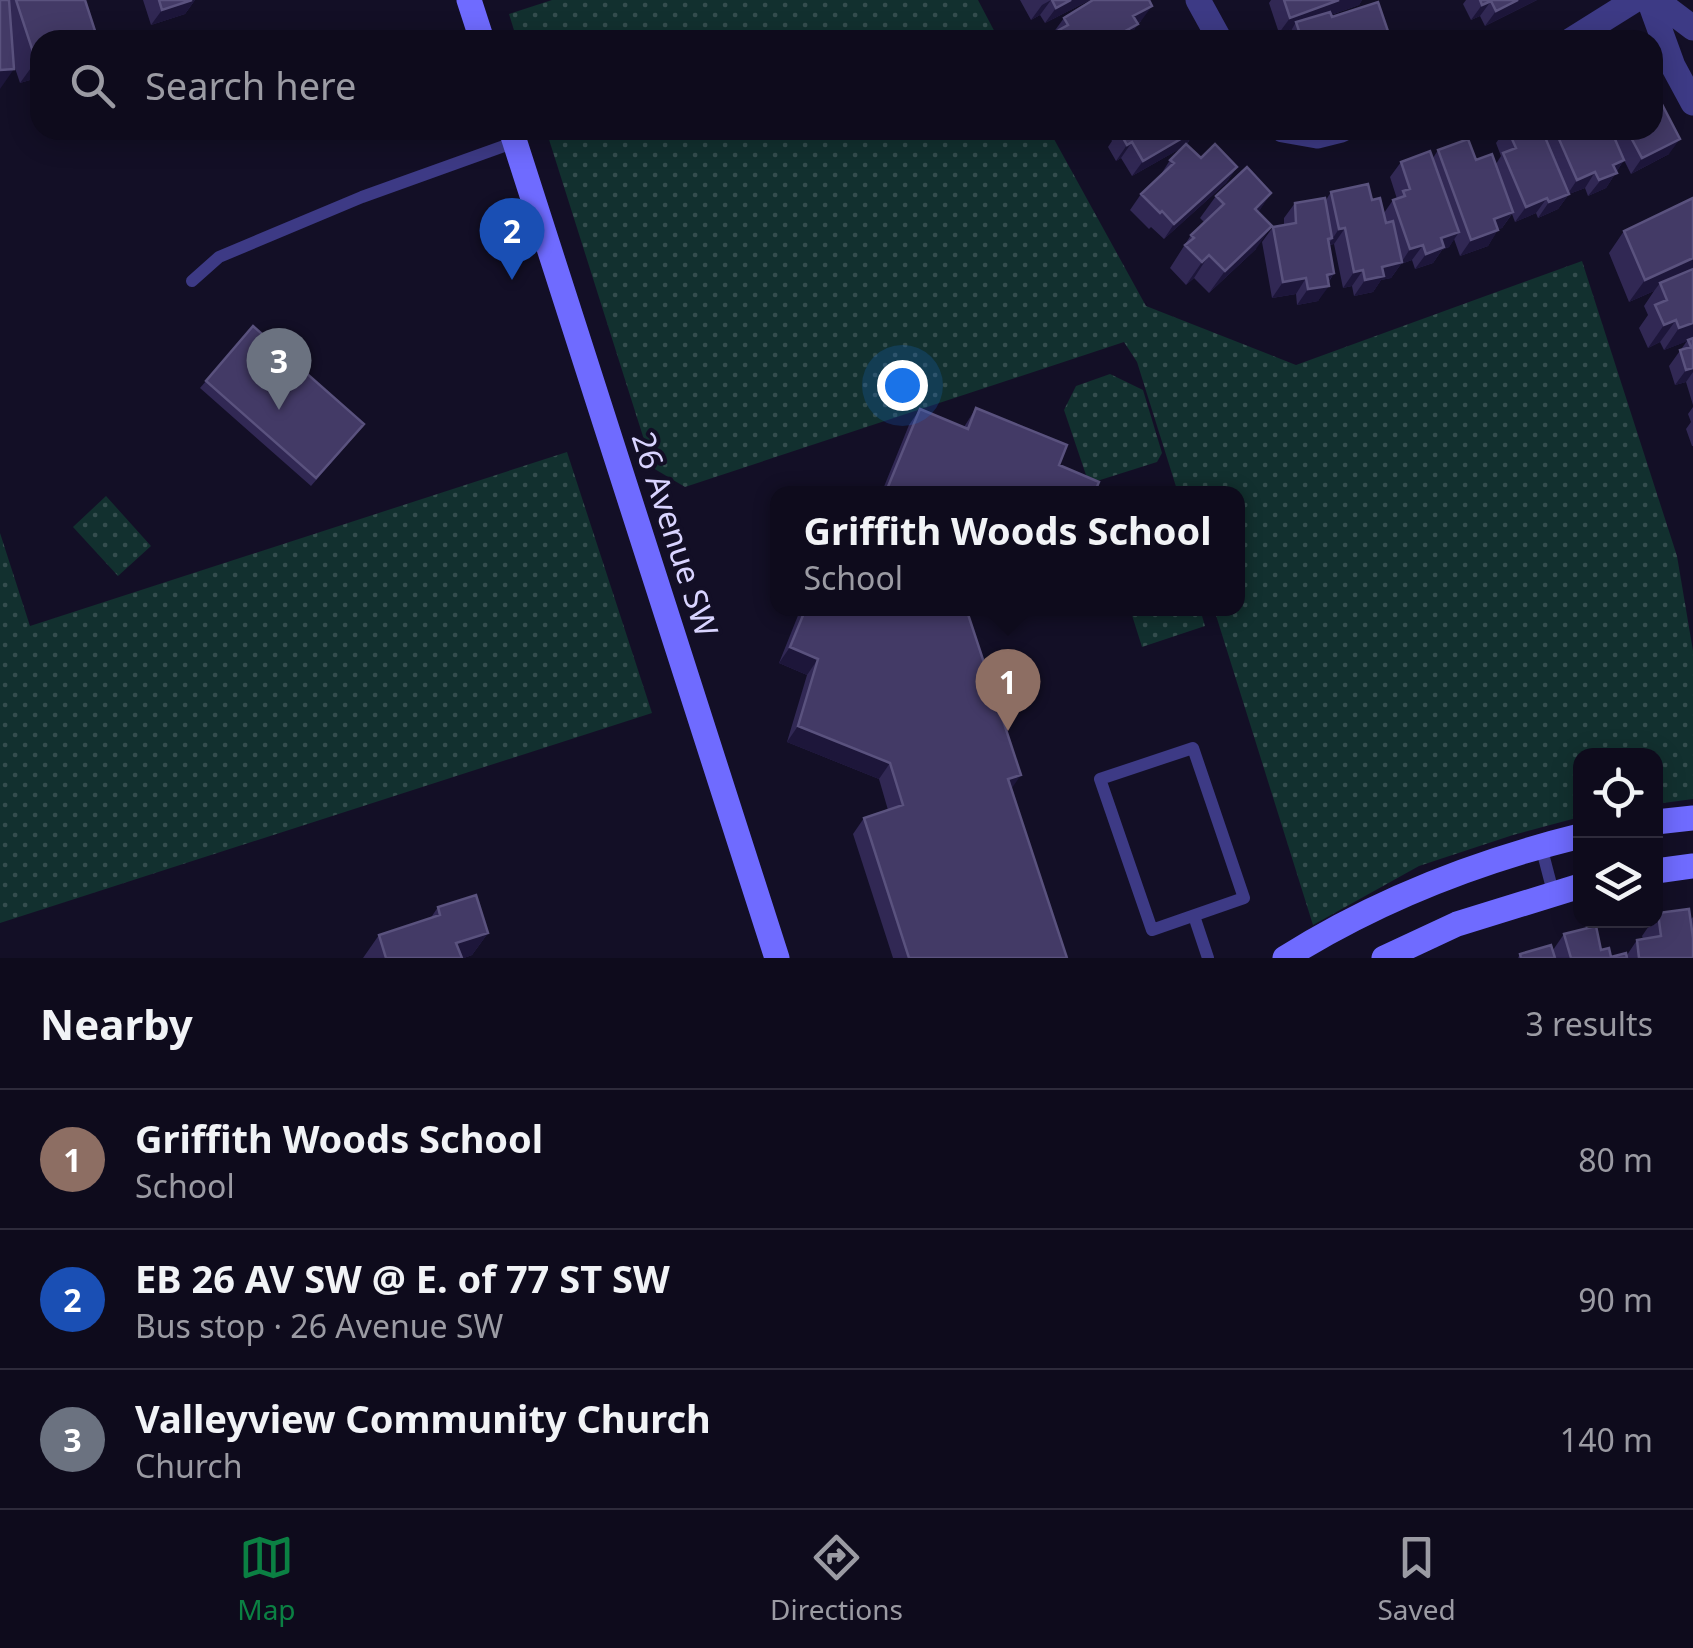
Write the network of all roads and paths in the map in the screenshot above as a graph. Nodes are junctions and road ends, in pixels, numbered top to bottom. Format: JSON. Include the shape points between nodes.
{"nodes":[{"id":1,"x":469,"y":0,"type":"edge"},
{"id":2,"x":1198,"y":0,"type":"edge"},
{"id":3,"x":1635,"y":0,"type":"edge"},
{"id":4,"x":1653,"y":0,"type":"edge"},
{"id":5,"x":1693,"y":28,"type":"edge"},
{"id":6,"x":479,"y":30,"type":"edge"},
{"id":7,"x":1214,"y":30,"type":"edge"},
{"id":8,"x":1587,"y":30,"type":"edge"},
{"id":9,"x":1662,"y":30,"type":"edge"},
{"id":10,"x":1663,"y":33,"type":"edge"},
{"id":11,"x":1693,"y":103,"type":"edge"},
{"id":12,"x":503,"y":140,"type":"edge"},
{"id":13,"x":514,"y":140,"type":"edge"},
{"id":14,"x":192,"y":281,"type":"dead end"},
{"id":15,"x":1693,"y":818,"type":"edge"},
{"id":16,"x":1663,"y":821,"type":"edge"},
{"id":17,"x":1573,"y":838,"type":"edge"},
{"id":18,"x":1541,"y":846,"type":"junction"},
{"id":19,"x":1693,"y":866,"type":"edge"},
{"id":20,"x":1663,"y":870,"type":"edge"},
{"id":21,"x":1573,"y":888,"type":"edge"},
{"id":22,"x":1553,"y":892,"type":"junction"},
{"id":23,"x":1194,"y":916,"type":"junction"},
{"id":24,"x":777,"y":958,"type":"edge"},
{"id":25,"x":1208,"y":958,"type":"edge"},
{"id":26,"x":1286,"y":958,"type":"edge"},
{"id":27,"x":1384,"y":958,"type":"edge"}],
"edges":[{"from":1,"to":6,"type":"street"},
{"from":2,"to":7,"type":"street"},
{"from":3,"to":8,"type":"street"},
{"from":4,"to":5,"type":"street"},
{"from":4,"to":9,"type":"street"},
{"from":10,"to":11,"type":"street"},
{"from":12,"to":14,"type":"lane","via":[[220,257]]},
{"from":13,"to":24,"type":"street","name":"26 Avenue SW"},
{"from":15,"to":16,"type":"street"},
{"from":17,"to":18,"type":"street"},
{"from":18,"to":22,"type":"lane"},
{"from":18,"to":26,"type":"street","via":[[1403,894]]},
{"from":19,"to":20,"type":"street"},
{"from":21,"to":22,"type":"street"},
{"from":22,"to":27,"type":"street","via":[[1457,924]]},
{"from":23,"to":23,"type":"lane","via":[[1244,898],[1192,748],[1100,779],[1152,930]]},
{"from":23,"to":25,"type":"lane"}]}
